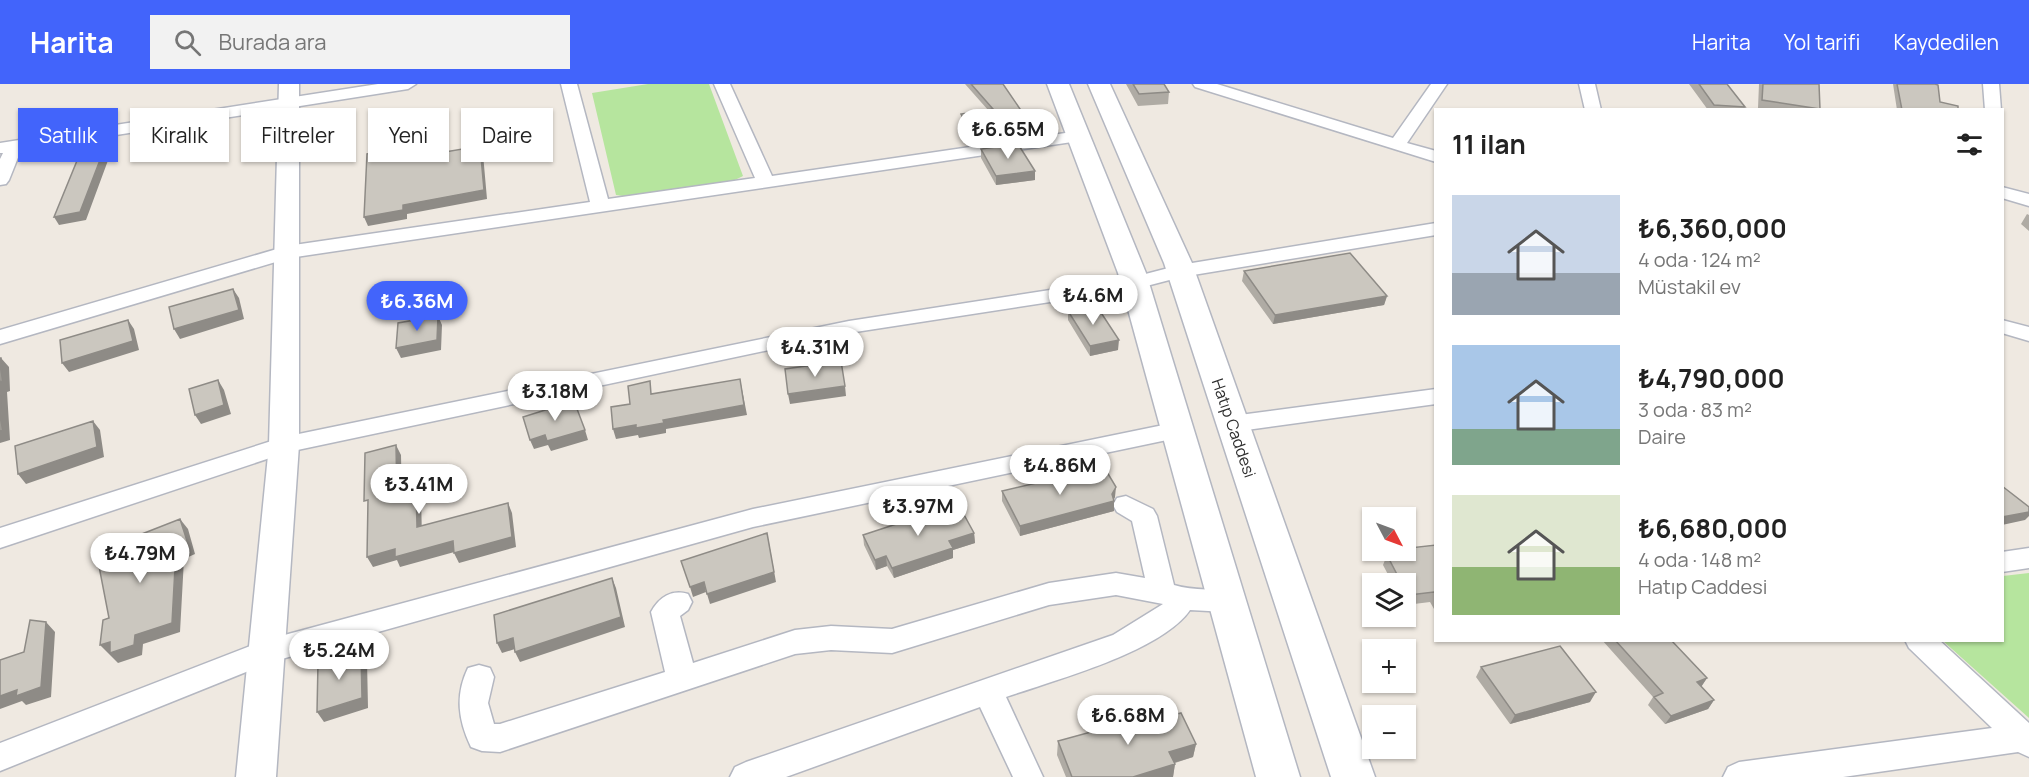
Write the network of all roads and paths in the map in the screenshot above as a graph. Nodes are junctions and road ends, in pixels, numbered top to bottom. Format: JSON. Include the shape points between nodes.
{"nodes":[{"id":1,"x":408,"y":84,"type":"edge"},
{"id":2,"x":569,"y":84,"type":"edge"},
{"id":3,"x":722,"y":84,"type":"edge"},
{"id":4,"x":1058,"y":84,"type":"edge"},
{"id":5,"x":1099,"y":84,"type":"edge"},
{"id":6,"x":1201,"y":84,"type":"edge"},
{"id":7,"x":1439,"y":84,"type":"edge"},
{"id":8,"x":1587,"y":84,"type":"edge"},
{"id":9,"x":1991,"y":84,"type":"edge"},
{"id":10,"x":289,"y":94,"type":"edge"},
{"id":11,"x":1593,"y":108,"type":"edge"},
{"id":12,"x":1993,"y":108,"type":"edge"},
{"id":13,"x":1078,"y":136,"type":"junction"},
{"id":14,"x":1397,"y":145,"type":"junction"},
{"id":15,"x":7,"y":147,"type":"edge"},
{"id":16,"x":1434,"y":156,"type":"edge"},
{"id":17,"x":0,"y":180,"type":"edge"},
{"id":18,"x":766,"y":182,"type":"junction"},
{"id":19,"x":2004,"y":193,"type":"edge"},
{"id":20,"x":2029,"y":200,"type":"edge"},
{"id":21,"x":601,"y":207,"type":"junction"},
{"id":22,"x":1434,"y":229,"type":"edge"},
{"id":23,"x":286,"y":252,"type":"junction"},
{"id":24,"x":1180,"y":271,"type":"junction"},
{"id":25,"x":1135,"y":283,"type":"junction"},
{"id":26,"x":2004,"y":327,"type":"edge"},
{"id":27,"x":2029,"y":334,"type":"edge"},
{"id":28,"x":0,"y":336,"type":"edge"},
{"id":29,"x":1434,"y":396,"type":"edge"},
{"id":30,"x":1232,"y":424,"type":"junction"},
{"id":31,"x":1178,"y":430,"type":"junction"},
{"id":32,"x":284,"y":445,"type":"junction"},
{"id":33,"x":1126,"y":505,"type":"dead end"},
{"id":34,"x":0,"y":538,"type":"edge"},
{"id":35,"x":2029,"y":558,"type":"edge"},
{"id":36,"x":2004,"y":562,"type":"edge"},
{"id":37,"x":1172,"y":595,"type":"junction"},
{"id":38,"x":678,"y":602,"type":"dead end"},
{"id":39,"x":1227,"y":602,"type":"junction"},
{"id":40,"x":1921,"y":642,"type":"edge"},
{"id":41,"x":266,"y":651,"type":"junction"},
{"id":42,"x":479,"y":677,"type":"dead end"},
{"id":43,"x":682,"y":678,"type":"junction"},
{"id":44,"x":988,"y":691,"type":"junction"},
{"id":45,"x":2026,"y":740,"type":"edge"},
{"id":46,"x":0,"y":757,"type":"edge"},
{"id":47,"x":801,"y":768,"type":"edge"},
{"id":48,"x":1830,"y":771,"type":"edge"},
{"id":49,"x":1028,"y":775,"type":"dead end"},
{"id":50,"x":256,"y":777,"type":"edge"},
{"id":51,"x":746,"y":777,"type":"edge"},
{"id":52,"x":1278,"y":777,"type":"edge"},
{"id":53,"x":1353,"y":777,"type":"edge"},
{"id":54,"x":1739,"y":777,"type":"edge"}],
"edges":[{"from":1,"to":10,"type":"street"},
{"from":2,"to":21,"type":"street"},
{"from":3,"to":18,"type":"street"},
{"from":4,"to":13,"type":"main road"},
{"from":5,"to":24,"type":"main road","name":"Hatıp Caddesi"},
{"from":6,"to":14,"type":"street"},
{"from":7,"to":14,"type":"street"},
{"from":8,"to":11,"type":"street"},
{"from":9,"to":12,"type":"street"},
{"from":10,"to":15,"type":"street"},
{"from":10,"to":23,"type":"street"},
{"from":13,"to":18,"type":"street"},
{"from":13,"to":25,"type":"main road"},
{"from":14,"to":16,"type":"street"},
{"from":15,"to":17,"type":"street"},
{"from":18,"to":21,"type":"street"},
{"from":19,"to":20,"type":"street"},
{"from":21,"to":23,"type":"street"},
{"from":22,"to":24,"type":"street"},
{"from":23,"to":28,"type":"street"},
{"from":23,"to":32,"type":"street"},
{"from":24,"to":25,"type":"street"},
{"from":24,"to":30,"type":"main road","name":"Hatıp Caddesi"},
{"from":25,"to":31,"type":"main road"},
{"from":25,"to":32,"type":"street","via":[[849,327]]},
{"from":26,"to":27,"type":"street"},
{"from":29,"to":30,"type":"street"},
{"from":30,"to":53,"type":"main road","name":"Hatıp Caddesi"},
{"from":31,"to":39,"type":"main road"},
{"from":31,"to":41,"type":"street","via":[[753,518]]},
{"from":32,"to":34,"type":"street"},
{"from":32,"to":41,"type":"street"},
{"from":33,"to":37,"type":"street","via":[[1144,516]]},
{"from":35,"to":36,"type":"street"},
{"from":37,"to":39,"type":"street"},
{"from":37,"to":43,"type":"street","via":[[1116,585],[1049,594],[892,641],[831,638],[795,642]]},
{"from":37,"to":44,"type":"street","via":[[1171,615],[1123,644]]},
{"from":38,"to":43,"type":"street","via":[[665,612]]},
{"from":39,"to":52,"type":"main road"},
{"from":40,"to":45,"type":"street"},
{"from":41,"to":46,"type":"street"},
{"from":41,"to":50,"type":"street"},
{"from":42,"to":43,"type":"street","via":[[473,703],[482,737],[500,738]]},
{"from":44,"to":47,"type":"street"},
{"from":44,"to":49,"type":"street"},
{"from":45,"to":48,"type":"street"},
{"from":47,"to":51,"type":"street"},
{"from":48,"to":54,"type":"street"}]}
